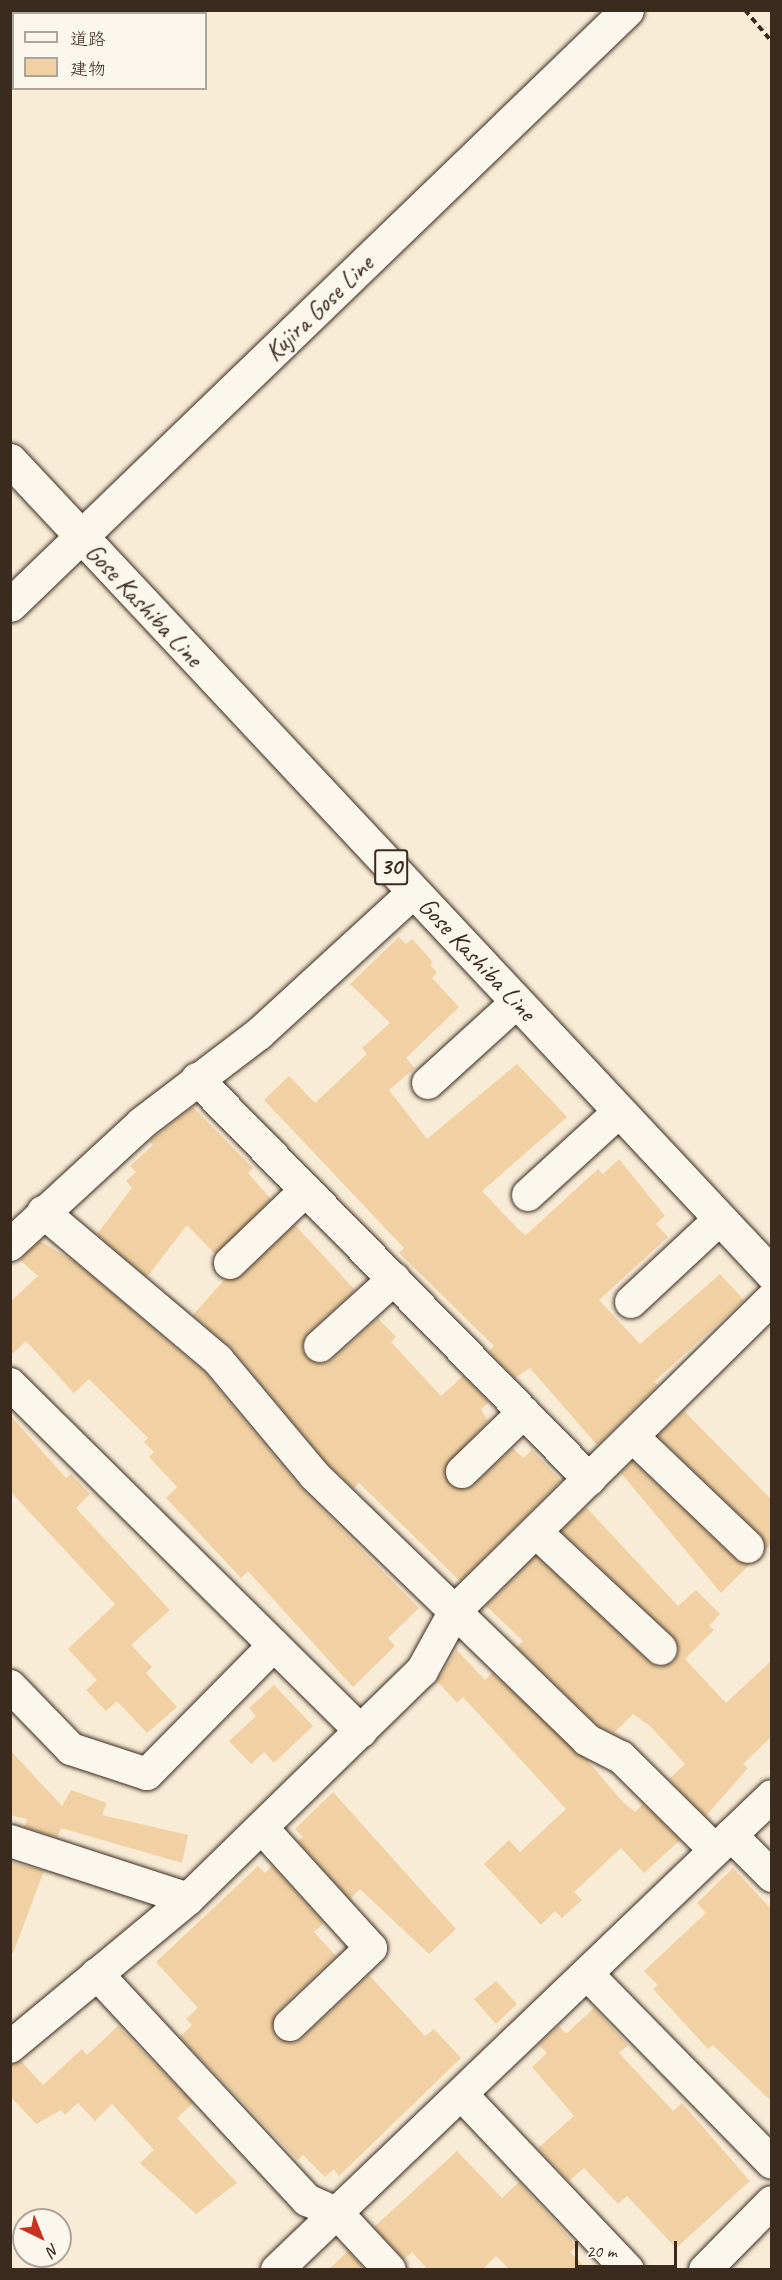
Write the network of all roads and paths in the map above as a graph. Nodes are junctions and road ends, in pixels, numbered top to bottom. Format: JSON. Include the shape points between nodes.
{"nodes":[{"id":1,"x":627,"y":10,"type":"edge"},
{"id":2,"x":745,"y":10,"type":"edge"},
{"id":3,"x":771,"y":42,"type":"edge"},
{"id":4,"x":10,"y":460,"type":"edge"},
{"id":5,"x":80,"y":538,"type":"junction"},
{"id":6,"x":10,"y":605,"type":"edge"},
{"id":7,"x":414,"y":892,"type":"junction"},
{"id":8,"x":516,"y":1002,"type":"junction"},
{"id":9,"x":197,"y":1079,"type":"junction"},
{"id":10,"x":428,"y":1083,"type":"dead end"},
{"id":11,"x":619,"y":1112,"type":"junction"},
{"id":12,"x":306,"y":1190,"type":"junction"},
{"id":13,"x":528,"y":1195,"type":"dead end"},
{"id":14,"x":43,"y":1212,"type":"junction"},
{"id":15,"x":720,"y":1219,"type":"junction"},
{"id":16,"x":10,"y":1245,"type":"edge"},
{"id":17,"x":230,"y":1263,"type":"dead end"},
{"id":18,"x":771,"y":1274,"type":"edge"},
{"id":19,"x":394,"y":1279,"type":"junction"},
{"id":20,"x":771,"y":1298,"type":"edge"},
{"id":21,"x":631,"y":1302,"type":"dead end"},
{"id":22,"x":320,"y":1346,"type":"dead end"},
{"id":23,"x":10,"y":1384,"type":"edge"},
{"id":24,"x":524,"y":1412,"type":"junction"},
{"id":25,"x":633,"y":1437,"type":"junction"},
{"id":26,"x":462,"y":1472,"type":"dead end"},
{"id":27,"x":590,"y":1480,"type":"junction"},
{"id":28,"x":536,"y":1532,"type":"junction"},
{"id":29,"x":748,"y":1547,"type":"dead end"},
{"id":30,"x":455,"y":1611,"type":"junction"},
{"id":31,"x":274,"y":1645,"type":"junction"},
{"id":32,"x":661,"y":1649,"type":"dead end"},
{"id":33,"x":10,"y":1686,"type":"edge"},
{"id":34,"x":361,"y":1731,"type":"junction"},
{"id":35,"x":771,"y":1796,"type":"edge"},
{"id":36,"x":262,"y":1828,"type":"junction"},
{"id":37,"x":10,"y":1841,"type":"edge"},
{"id":38,"x":723,"y":1843,"type":"junction"},
{"id":39,"x":771,"y":1876,"type":"edge"},
{"id":40,"x":188,"y":1899,"type":"junction"},
{"id":41,"x":97,"y":1974,"type":"junction"},
{"id":42,"x":587,"y":1974,"type":"junction"},
{"id":43,"x":290,"y":2025,"type":"dead end"},
{"id":44,"x":10,"y":2047,"type":"edge"},
{"id":45,"x":462,"y":2095,"type":"junction"},
{"id":46,"x":771,"y":2163,"type":"edge"},
{"id":47,"x":771,"y":2202,"type":"edge"},
{"id":48,"x":338,"y":2214,"type":"junction"},
{"id":49,"x":277,"y":2270,"type":"edge"},
{"id":50,"x":390,"y":2270,"type":"edge"},
{"id":51,"x":628,"y":2270,"type":"edge"},
{"id":52,"x":705,"y":2270,"type":"edge"}],
"edges":[{"from":1,"to":5,"type":"main road","name":"Kujira Gose Line"},
{"from":2,"to":3,"type":"path"},
{"from":4,"to":5,"type":"main road","name":"Gose Kashiba Line","number":"30"},
{"from":5,"to":6,"type":"main road","name":"Kujira Gose Line"},
{"from":5,"to":7,"type":"main road","name":"Gose Kashiba Line","number":"30"},
{"from":7,"to":8,"type":"main road","name":"Gose Kashiba Line","number":"30"},
{"from":7,"to":9,"type":"street","via":[[259,1034]]},
{"from":8,"to":10,"type":"street"},
{"from":8,"to":11,"type":"main road","name":"Gose Kashiba Line","number":"30"},
{"from":9,"to":12,"type":"street"},
{"from":9,"to":14,"type":"street"},
{"from":11,"to":13,"type":"street"},
{"from":11,"to":15,"type":"main road","name":"Gose Kashiba Line","number":"30"},
{"from":12,"to":17,"type":"street"},
{"from":12,"to":19,"type":"street"},
{"from":14,"to":16,"type":"street"},
{"from":14,"to":30,"type":"street","via":[[219,1360],[314,1475]]},
{"from":15,"to":18,"type":"main road","name":"Gose Kashiba Line","number":"30"},
{"from":15,"to":21,"type":"street"},
{"from":19,"to":22,"type":"street"},
{"from":19,"to":24,"type":"street"},
{"from":20,"to":25,"type":"street"},
{"from":23,"to":31,"type":"street"},
{"from":24,"to":26,"type":"street"},
{"from":24,"to":27,"type":"street"},
{"from":25,"to":27,"type":"street"},
{"from":25,"to":29,"type":"street"},
{"from":27,"to":28,"type":"street"},
{"from":28,"to":30,"type":"street"},
{"from":28,"to":32,"type":"street"},
{"from":30,"to":34,"type":"street","via":[[422,1671]]},
{"from":30,"to":38,"type":"street","via":[[587,1740],[621,1757]]},
{"from":31,"to":33,"type":"street","via":[[147,1774],[71,1749]]},
{"from":31,"to":34,"type":"street"},
{"from":34,"to":36,"type":"street"},
{"from":35,"to":38,"type":"street"},
{"from":36,"to":40,"type":"street"},
{"from":36,"to":43,"type":"street","via":[[371,1948]]},
{"from":37,"to":40,"type":"street"},
{"from":38,"to":39,"type":"street"},
{"from":38,"to":42,"type":"street"},
{"from":40,"to":41,"type":"street"},
{"from":41,"to":44,"type":"street"},
{"from":41,"to":48,"type":"street","via":[[307,2200]]},
{"from":42,"to":45,"type":"street"},
{"from":42,"to":46,"type":"street"},
{"from":45,"to":48,"type":"street"},
{"from":45,"to":51,"type":"street"},
{"from":47,"to":52,"type":"street"},
{"from":48,"to":49,"type":"street"},
{"from":48,"to":50,"type":"street"}]}
